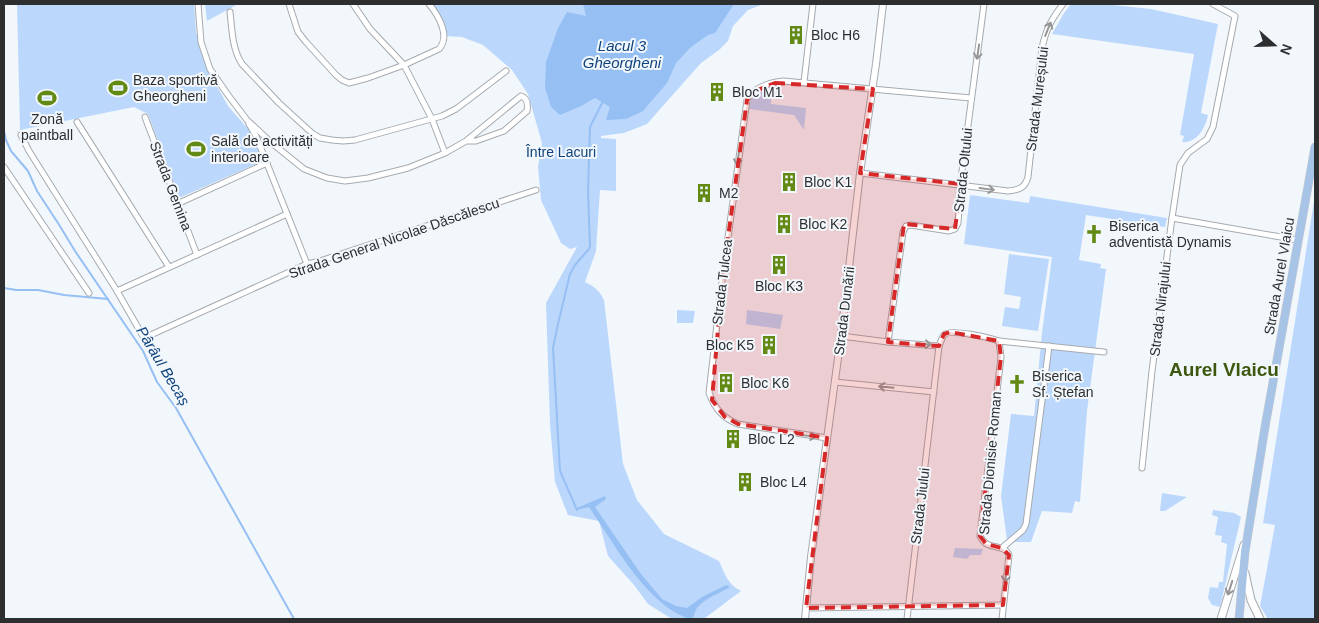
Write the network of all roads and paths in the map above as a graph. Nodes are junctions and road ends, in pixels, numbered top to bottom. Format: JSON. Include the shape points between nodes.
{"nodes":[{"id":1,"x":198,"y":4,"type":"edge"},
{"id":2,"x":289,"y":4,"type":"edge"},
{"id":3,"x":353,"y":4,"type":"edge"},
{"id":4,"x":429,"y":4,"type":"edge"},
{"id":5,"x":813,"y":4,"type":"edge"},
{"id":6,"x":883,"y":4,"type":"edge"},
{"id":7,"x":984,"y":4,"type":"edge"},
{"id":8,"x":1062,"y":4,"type":"edge"},
{"id":9,"x":1213,"y":4,"type":"edge"},
{"id":10,"x":230,"y":12,"type":"dead end"},
{"id":11,"x":404,"y":65,"type":"junction"},
{"id":12,"x":506,"y":71,"type":"dead end"},
{"id":13,"x":804,"y":82,"type":"junction"},
{"id":14,"x":873,"y":89,"type":"junction"},
{"id":15,"x":972,"y":98,"type":"junction"},
{"id":16,"x":145,"y":117,"type":"dead end"},
{"id":17,"x":432,"y":119,"type":"junction"},
{"id":18,"x":247,"y":120,"type":"junction"},
{"id":19,"x":77,"y":122,"type":"dead end"},
{"id":20,"x":21,"y":135,"type":"dead end"},
{"id":21,"x":466,"y":141,"type":"junction"},
{"id":22,"x":1315,"y":147,"type":"edge"},
{"id":23,"x":445,"y":153,"type":"junction"},
{"id":24,"x":267,"y":163,"type":"junction"},
{"id":25,"x":4,"y":167,"type":"edge"},
{"id":26,"x":860,"y":173,"type":"junction"},
{"id":27,"x":961,"y":184,"type":"junction"},
{"id":28,"x":536,"y":190,"type":"dead end"},
{"id":29,"x":177,"y":204,"type":"junction"},
{"id":30,"x":287,"y":214,"type":"junction"},
{"id":31,"x":1172,"y":218,"type":"junction"},
{"id":32,"x":1298,"y":240,"type":"junction"},
{"id":33,"x":197,"y":255,"type":"junction"},
{"id":34,"x":307,"y":264,"type":"junction"},
{"id":35,"x":169,"y":267,"type":"junction"},
{"id":36,"x":117,"y":290,"type":"junction"},
{"id":37,"x":89,"y":293,"type":"dead end"},
{"id":38,"x":841,"y":336,"type":"junction"},
{"id":39,"x":999,"y":341,"type":"junction"},
{"id":40,"x":888,"y":342,"type":"junction"},
{"id":41,"x":940,"y":346,"type":"junction"},
{"id":42,"x":1049,"y":346,"type":"junction"},
{"id":43,"x":1104,"y":352,"type":"dead end"},
{"id":44,"x":835,"y":382,"type":"junction"},
{"id":45,"x":934,"y":392,"type":"junction"},
{"id":46,"x":827,"y":438,"type":"junction"},
{"id":47,"x":1142,"y":468,"type":"dead end"},
{"id":48,"x":1249,"y":528,"type":"junction"},
{"id":49,"x":1002,"y":548,"type":"junction"},
{"id":50,"x":1244,"y":567,"type":"junction"},
{"id":51,"x":1003,"y":605,"type":"junction"},
{"id":52,"x":908,"y":606,"type":"junction"},
{"id":53,"x":806,"y":608,"type":"junction"},
{"id":54,"x":1221,"y":617,"type":"edge"},
{"id":55,"x":805,"y":619,"type":"edge"},
{"id":56,"x":907,"y":619,"type":"edge"},
{"id":57,"x":1002,"y":619,"type":"edge"},
{"id":58,"x":1239,"y":619,"type":"edge"},
{"id":59,"x":1260,"y":619,"type":"edge"}],
"edges":[{"from":1,"to":18,"type":"street","via":[[202,42],[210,69]]},
{"from":2,"to":11,"type":"street","via":[[298,32],[342,80],[356,82]]},
{"from":3,"to":11,"type":"street","via":[[370,29]]},
{"from":4,"to":11,"type":"street","via":[[439,18],[444,36],[442,46]]},
{"from":5,"to":13,"type":"street"},
{"from":6,"to":14,"type":"street","name":"Strada Dunării"},
{"from":7,"to":15,"type":"street","name":"Strada Oltului","one_way":true},
{"from":27,"to":8,"type":"street","name":"Strada Mureșului","one_way":true,"via":[[1014,190],[1022,188],[1027,181],[1042,48],[1046,32]]},
{"from":9,"to":31,"type":"street","name":"Strada Nirajului","via":[[1235,16],[1213,127],[1207,139],[1188,153],[1180,165]]},
{"from":10,"to":17,"type":"street","via":[[235,49],[242,64],[279,103],[320,138],[355,140]]},
{"from":11,"to":17,"type":"street"},
{"from":12,"to":17,"type":"street","via":[[456,109]]},
{"from":13,"to":14,"type":"street","name":"Strada Tulcea"},
{"from":13,"to":46,"type":"street","name":"Strada Tulcea","one_way":true,"via":[[775,83],[753,92],[747,100],[710,393],[720,412],[738,424]]},
{"from":14,"to":15,"type":"street","name":"Strada Tulcea"},
{"from":14,"to":26,"type":"street","name":"Strada Dunării"},
{"from":15,"to":27,"type":"street","name":"Strada Oltului"},
{"from":16,"to":29,"type":"street","name":"Strada Gemina"},
{"from":17,"to":23,"type":"street"},
{"from":18,"to":23,"type":"street","via":[[304,169],[346,182],[408,168]]},
{"from":18,"to":24,"type":"street"},
{"from":19,"to":35,"type":"street"},
{"from":20,"to":36,"type":"street"},
{"from":21,"to":21,"type":"street","via":[[521,96],[528,103],[527,111],[504,131],[476,141]]},
{"from":21,"to":23,"type":"street"},
{"from":22,"to":32,"type":"main road","name":"Strada Aurel Vlaicu"},
{"from":24,"to":29,"type":"street"},
{"from":24,"to":30,"type":"street"},
{"from":25,"to":37,"type":"street"},
{"from":26,"to":27,"type":"street"},
{"from":26,"to":38,"type":"street","name":"Strada Dunării"},
{"from":27,"to":40,"type":"street","name":"Strada Oltului","via":[[955,229],[906,226],[903,232]]},
{"from":28,"to":34,"type":"street","name":"Strada General Nicolae Dăscălescu"},
{"from":29,"to":33,"type":"street","name":"Strada Gemina"},
{"from":30,"to":33,"type":"street"},
{"from":30,"to":34,"type":"street"},
{"from":31,"to":32,"type":"street"},
{"from":31,"to":47,"type":"street","name":"Strada Nirajului"},
{"from":32,"to":48,"type":"main road","name":"Strada Aurel Vlaicu"},
{"from":33,"to":35,"type":"street"},
{"from":34,"to":36,"type":"street","name":"Strada General Nicolae Dăscălescu","via":[[144,338]]},
{"from":35,"to":36,"type":"street"},
{"from":38,"to":40,"type":"street"},
{"from":38,"to":44,"type":"street","name":"Strada Dunării"},
{"from":39,"to":41,"type":"street","via":[[950,332],[944,334]]},
{"from":39,"to":42,"type":"street"},
{"from":39,"to":49,"type":"street","name":"Strada Dionisie Roman","via":[[1001,356],[980,536],[986,544]]},
{"from":40,"to":41,"type":"street","one_way":true},
{"from":41,"to":45,"type":"street","name":"Strada Jiului"},
{"from":42,"to":43,"type":"street"},
{"from":42,"to":49,"type":"street","via":[[1026,524]]},
{"from":45,"to":44,"type":"street","one_way":true},
{"from":44,"to":46,"type":"street","name":"Strada Dunării"},
{"from":45,"to":52,"type":"street","name":"Strada Jiului"},
{"from":46,"to":53,"type":"street","name":"Strada Dunării"},
{"from":48,"to":50,"type":"main road","name":"Strada Aurel Vlaicu"},
{"from":48,"to":54,"type":"main road","name":"Strada Aurel Vlaicu","one_way":true},
{"from":49,"to":51,"type":"street","name":"Strada Dionisie Roman","one_way":true,"via":[[1009,555]]},
{"from":50,"to":58,"type":"main road","name":"Strada Aurel Vlaicu"},
{"from":50,"to":59,"type":"main road","via":[[1251,600]]},
{"from":51,"to":52,"type":"street"},
{"from":51,"to":57,"type":"street"},
{"from":52,"to":53,"type":"street"},
{"from":52,"to":56,"type":"street","name":"Strada Jiului"},
{"from":53,"to":55,"type":"street","name":"Strada Dunării"}]}
